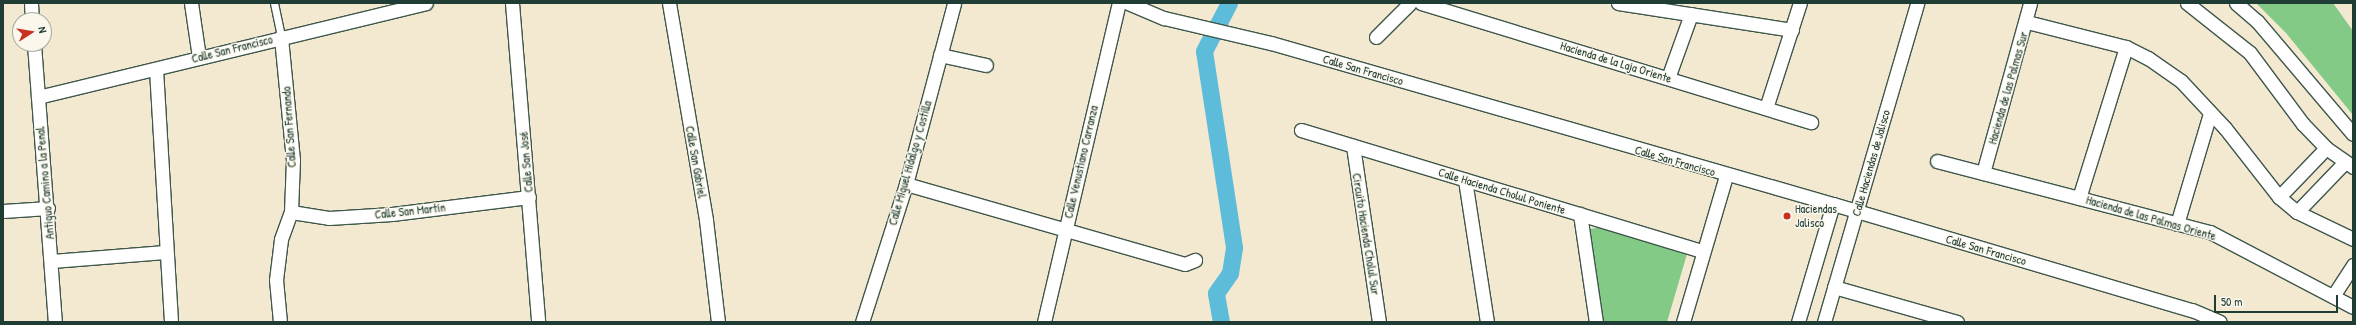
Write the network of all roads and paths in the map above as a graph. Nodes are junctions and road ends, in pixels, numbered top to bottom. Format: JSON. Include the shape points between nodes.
{"nodes":[{"id":1,"x":191,"y":3,"type":"edge"},
{"id":2,"x":274,"y":3,"type":"edge"},
{"id":3,"x":426,"y":3,"type":"edge"},
{"id":4,"x":512,"y":3,"type":"edge"},
{"id":5,"x":670,"y":3,"type":"edge"},
{"id":6,"x":954,"y":3,"type":"edge"},
{"id":7,"x":1119,"y":3,"type":"edge"},
{"id":8,"x":1128,"y":3,"type":"edge"},
{"id":9,"x":1410,"y":3,"type":"edge"},
{"id":10,"x":1421,"y":3,"type":"edge"},
{"id":11,"x":1618,"y":3,"type":"edge"},
{"id":12,"x":1800,"y":3,"type":"edge"},
{"id":13,"x":1917,"y":3,"type":"edge"},
{"id":14,"x":2030,"y":3,"type":"edge"},
{"id":15,"x":2186,"y":3,"type":"edge"},
{"id":16,"x":2236,"y":3,"type":"edge"},
{"id":17,"x":1640,"y":5,"type":"edge"},
{"id":18,"x":391,"y":7,"type":"edge"},
{"id":19,"x":1667,"y":7,"type":"edge"},
{"id":20,"x":1691,"y":14,"type":"junction"},
{"id":21,"x":2027,"y":22,"type":"junction"},
{"id":22,"x":1792,"y":30,"type":"junction"},
{"id":23,"x":281,"y":36,"type":"junction"},
{"id":24,"x":1376,"y":37,"type":"dead end"},
{"id":25,"x":2126,"y":47,"type":"junction"},
{"id":26,"x":35,"y":52,"type":"edge"},
{"id":27,"x":940,"y":55,"type":"junction"},
{"id":28,"x":199,"y":56,"type":"junction"},
{"id":29,"x":986,"y":65,"type":"dead end"},
{"id":30,"x":156,"y":69,"type":"junction"},
{"id":31,"x":1668,"y":78,"type":"junction"},
{"id":32,"x":38,"y":97,"type":"junction"},
{"id":33,"x":1766,"y":108,"type":"junction"},
{"id":34,"x":2210,"y":113,"type":"junction"},
{"id":35,"x":1812,"y":122,"type":"dead end"},
{"id":36,"x":1301,"y":130,"type":"dead end"},
{"id":37,"x":2353,"y":134,"type":"edge"},
{"id":38,"x":1353,"y":146,"type":"junction"},
{"id":39,"x":2326,"y":148,"type":"junction"},
{"id":40,"x":1937,"y":161,"type":"dead end"},
{"id":41,"x":2349,"y":165,"type":"edge"},
{"id":42,"x":1983,"y":173,"type":"junction"},
{"id":43,"x":1726,"y":176,"type":"junction"},
{"id":44,"x":1465,"y":180,"type":"junction"},
{"id":45,"x":906,"y":184,"type":"junction"},
{"id":46,"x":529,"y":197,"type":"junction"},
{"id":47,"x":2279,"y":197,"type":"junction"},
{"id":48,"x":2079,"y":198,"type":"junction"},
{"id":49,"x":1833,"y":204,"type":"junction"},
{"id":50,"x":48,"y":208,"type":"junction"},
{"id":51,"x":3,"y":211,"type":"edge"},
{"id":52,"x":291,"y":212,"type":"junction"},
{"id":53,"x":1857,"y":212,"type":"junction"},
{"id":54,"x":2297,"y":212,"type":"junction"},
{"id":55,"x":1580,"y":214,"type":"junction"},
{"id":56,"x":2177,"y":224,"type":"junction"},
{"id":57,"x":1065,"y":229,"type":"junction"},
{"id":58,"x":2353,"y":239,"type":"edge"},
{"id":59,"x":1703,"y":251,"type":"junction"},
{"id":60,"x":166,"y":252,"type":"junction"},
{"id":61,"x":1195,"y":260,"type":"dead end"},
{"id":62,"x":52,"y":261,"type":"junction"},
{"id":63,"x":2353,"y":264,"type":"edge"},
{"id":64,"x":1834,"y":287,"type":"junction"},
{"id":65,"x":2333,"y":296,"type":"junction"},
{"id":66,"x":2353,"y":307,"type":"edge"},
{"id":67,"x":55,"y":322,"type":"edge"},
{"id":68,"x":171,"y":322,"type":"edge"},
{"id":69,"x":280,"y":322,"type":"edge"},
{"id":70,"x":538,"y":322,"type":"edge"},
{"id":71,"x":718,"y":322,"type":"edge"},
{"id":72,"x":862,"y":322,"type":"edge"},
{"id":73,"x":1044,"y":322,"type":"edge"},
{"id":74,"x":1380,"y":322,"type":"edge"},
{"id":75,"x":1487,"y":322,"type":"edge"},
{"id":76,"x":1596,"y":322,"type":"edge"},
{"id":77,"x":1683,"y":322,"type":"edge"},
{"id":78,"x":1798,"y":322,"type":"edge"},
{"id":79,"x":1824,"y":322,"type":"edge"},
{"id":80,"x":1957,"y":322,"type":"edge"},
{"id":81,"x":2220,"y":322,"type":"edge"}],
"edges":[{"from":1,"to":28,"type":"street"},
{"from":2,"to":23,"type":"lane","name":"Calle San Fernando"},
{"from":3,"to":18,"type":"street","name":"Calle San Francisco"},
{"from":4,"to":46,"type":"street","name":"Calle San José"},
{"from":5,"to":71,"type":"street","name":"Calle San Gabriel","via":[[706,220]]},
{"from":6,"to":27,"type":"street","name":"Calle Miguel Hidalgo y Costilla"},
{"from":7,"to":57,"type":"street","name":"Calle Venustiano Carranza"},
{"from":8,"to":43,"type":"street","name":"Calle San Francisco","via":[[1193,25]]},
{"from":9,"to":24,"type":"street"},
{"from":10,"to":31,"type":"street","name":"Hacienda de la Laja Oriente"},
{"from":11,"to":17,"type":"street"},
{"from":12,"to":22,"type":"street"},
{"from":13,"to":53,"type":"street","name":"Calle Haciendas de Jalisco"},
{"from":14,"to":21,"type":"street","name":"Hacienda de las Palmas Sur"},
{"from":15,"to":39,"type":"street","via":[[2250,53]]},
{"from":16,"to":37,"type":"street","via":[[2257,21]]},
{"from":17,"to":19,"type":"street"},
{"from":18,"to":23,"type":"street","name":"Calle San Francisco"},
{"from":19,"to":20,"type":"street"},
{"from":20,"to":22,"type":"street"},
{"from":20,"to":31,"type":"street"},
{"from":21,"to":25,"type":"street"},
{"from":21,"to":42,"type":"street","name":"Hacienda de las Palmas Sur"},
{"from":22,"to":33,"type":"street"},
{"from":23,"to":28,"type":"street","name":"Calle San Francisco"},
{"from":23,"to":52,"type":"street","name":"Calle San Fernando","via":[[293,160]]},
{"from":25,"to":34,"type":"street","via":[[2181,81]]},
{"from":25,"to":48,"type":"street"},
{"from":26,"to":32,"type":"street","name":"Antiguo Camino a la Penal"},
{"from":27,"to":29,"type":"street"},
{"from":27,"to":45,"type":"street","name":"Calle Miguel Hidalgo y Costilla"},
{"from":28,"to":30,"type":"street","name":"Calle San Francisco"},
{"from":30,"to":32,"type":"street","name":"Calle San Francisco"},
{"from":30,"to":60,"type":"street"},
{"from":31,"to":33,"type":"street","name":"Hacienda de la Laja Oriente"},
{"from":32,"to":50,"type":"street","name":"Antiguo Camino a la Penal"},
{"from":33,"to":35,"type":"street","name":"Hacienda de la Laja Oriente"},
{"from":34,"to":47,"type":"street"},
{"from":34,"to":56,"type":"street"},
{"from":36,"to":38,"type":"street","name":"Calle Hacienda Cholul Poniente"},
{"from":38,"to":44,"type":"street","name":"Calle Hacienda Cholul Poniente"},
{"from":38,"to":74,"type":"street","name":"Circuito Hacienda Cholul Sur"},
{"from":39,"to":41,"type":"street"},
{"from":39,"to":47,"type":"street"},
{"from":40,"to":42,"type":"street","name":"Hacienda de las Palmas Oriente"},
{"from":41,"to":54,"type":"street"},
{"from":42,"to":48,"type":"street","name":"Hacienda de las Palmas Oriente"},
{"from":43,"to":49,"type":"street","name":"Calle San Francisco"},
{"from":43,"to":59,"type":"street"},
{"from":44,"to":55,"type":"street","name":"Calle Hacienda Cholul Poniente"},
{"from":44,"to":75,"type":"street"},
{"from":45,"to":57,"type":"street"},
{"from":45,"to":72,"type":"street","name":"Calle Miguel Hidalgo y Costilla"},
{"from":46,"to":52,"type":"street","name":"Calle San Martín","via":[[384,215],[329,218]]},
{"from":46,"to":70,"type":"street","name":"Calle San José"},
{"from":47,"to":54,"type":"street"},
{"from":48,"to":56,"type":"street","name":"Hacienda de las Palmas Oriente"},
{"from":49,"to":53,"type":"street","name":"Calle San Francisco"},
{"from":49,"to":78,"type":"street"},
{"from":50,"to":51,"type":"street"},
{"from":50,"to":62,"type":"street","name":"Antiguo Camino a la Penal"},
{"from":52,"to":69,"type":"street","name":"Calle San Fernando","via":[[281,238],[276,280]]},
{"from":53,"to":64,"type":"street","name":"Calle Haciendas de Jalisco"},
{"from":53,"to":81,"type":"street","name":"Calle San Francisco","via":[[2192,310]]},
{"from":54,"to":58,"type":"street"},
{"from":55,"to":59,"type":"street","name":"Calle Hacienda Cholul Poniente"},
{"from":55,"to":76,"type":"street"},
{"from":56,"to":65,"type":"street","name":"Hacienda de las Palmas Oriente","via":[[2228,240]]},
{"from":57,"to":61,"type":"street","via":[[1185,264]]},
{"from":57,"to":73,"type":"street","name":"Calle Venustiano Carranza"},
{"from":59,"to":77,"type":"street"},
{"from":60,"to":62,"type":"street"},
{"from":60,"to":68,"type":"street"},
{"from":62,"to":67,"type":"street","name":"Antiguo Camino a la Penal"},
{"from":63,"to":65,"type":"street"},
{"from":64,"to":79,"type":"street","name":"Calle Haciendas de Jalisco"},
{"from":64,"to":80,"type":"street"},
{"from":65,"to":66,"type":"street","name":"Hacienda de las Palmas Oriente"}]}
